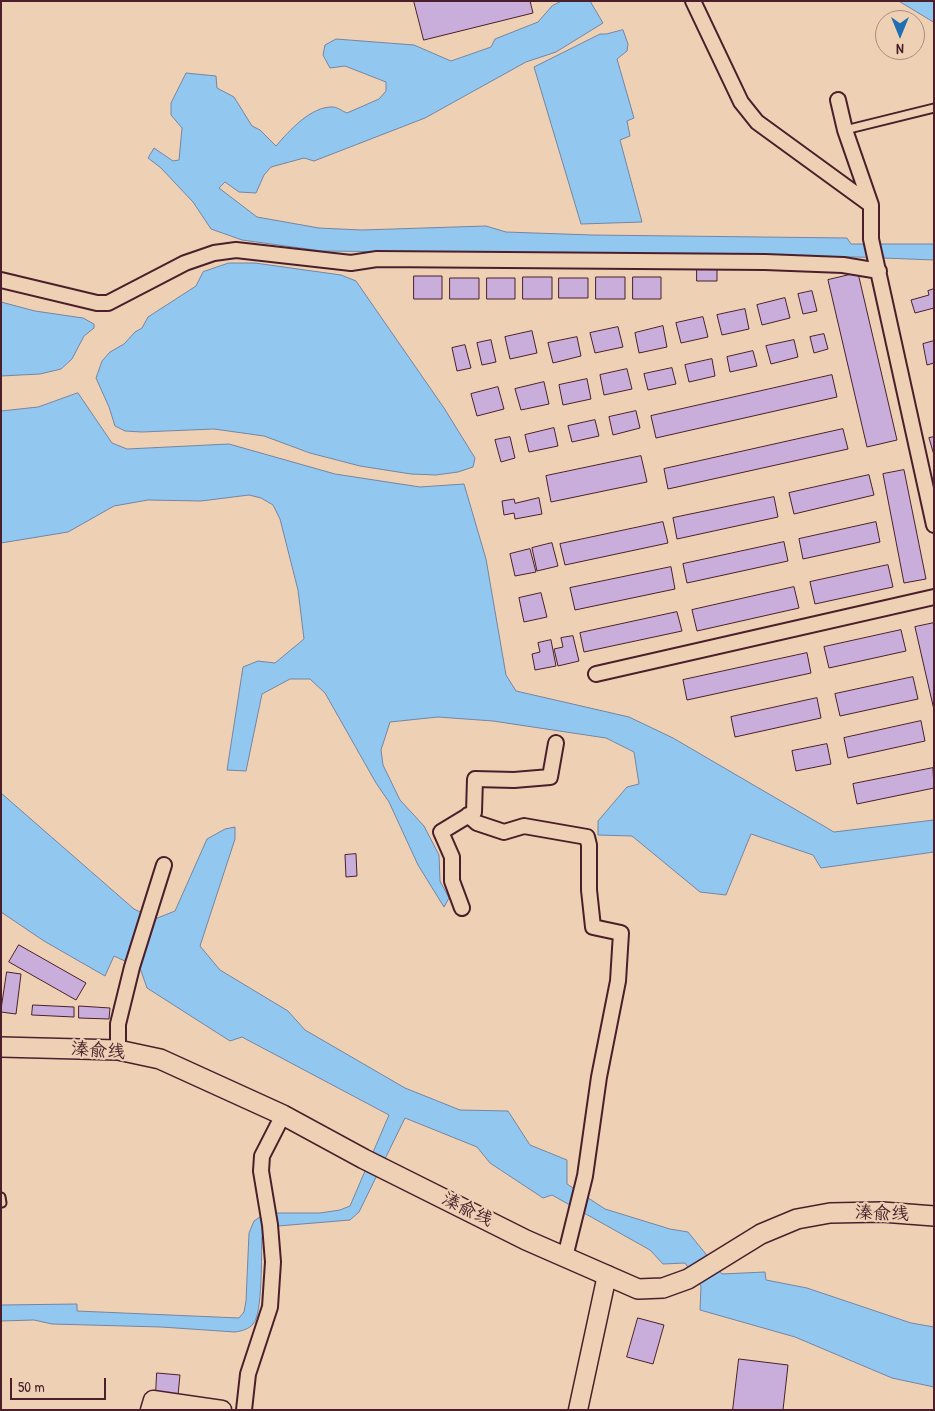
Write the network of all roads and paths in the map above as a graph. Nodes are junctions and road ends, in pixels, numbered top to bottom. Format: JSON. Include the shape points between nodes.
{"nodes":[{"id":1,"x":692,"y":1,"type":"edge"},
{"id":2,"x":838,"y":100,"type":"dead end"},
{"id":3,"x":934,"y":108,"type":"edge"},
{"id":4,"x":845,"y":130,"type":"junction"},
{"id":5,"x":872,"y":205,"type":"junction"},
{"id":6,"x":878,"y":266,"type":"junction"},
{"id":7,"x":1,"y":280,"type":"edge"},
{"id":8,"x":934,"y":525,"type":"edge"},
{"id":9,"x":934,"y":597,"type":"edge"},
{"id":10,"x":596,"y":674,"type":"dead end"},
{"id":11,"x":556,"y":743,"type":"dead end"},
{"id":12,"x":468,"y":815,"type":"junction"},
{"id":13,"x":164,"y":865,"type":"dead end"},
{"id":14,"x":462,"y":908,"type":"dead end"},
{"id":15,"x":1,"y":1047,"type":"edge"},
{"id":16,"x":118,"y":1050,"type":"junction"},
{"id":17,"x":282,"y":1115,"type":"junction"},
{"id":18,"x":1,"y":1197,"type":"edge"},
{"id":19,"x":2,"y":1203,"type":"edge"},
{"id":20,"x":934,"y":1216,"type":"edge"},
{"id":21,"x":565,"y":1257,"type":"junction"},
{"id":22,"x":606,"y":1276,"type":"junction"},
{"id":23,"x":150,"y":1410,"type":"edge"},
{"id":24,"x":222,"y":1410,"type":"edge"},
{"id":25,"x":244,"y":1410,"type":"edge"},
{"id":26,"x":578,"y":1410,"type":"edge"}],
"edges":[{"from":1,"to":5,"type":"street","via":[[741,102],[757,122]]},
{"from":2,"to":4,"type":"street"},
{"from":3,"to":4,"type":"lane"},
{"from":4,"to":5,"type":"street"},
{"from":5,"to":6,"type":"street","via":[[871,239]]},
{"from":6,"to":7,"type":"street","via":[[377,259],[351,263],[236,250],[214,253],[185,263],[108,303]]},
{"from":6,"to":8,"type":"street"},
{"from":9,"to":10,"type":"street"},
{"from":11,"to":12,"type":"street","via":[[550,777],[475,779],[474,812]]},
{"from":12,"to":14,"type":"street","via":[[441,832],[452,857],[452,881]]},
{"from":12,"to":21,"type":"street","via":[[477,823],[504,832],[524,826],[587,837],[593,927],[621,933],[618,981],[599,1077],[585,1176]]},
{"from":13,"to":16,"type":"street","via":[[132,967],[118,1024]]},
{"from":15,"to":16,"type":"main road","name":"溱俞线"},
{"from":16,"to":17,"type":"main road","name":"溱俞线","via":[[160,1059]]},
{"from":17,"to":21,"type":"main road","name":"溱俞线","via":[[364,1159]]},
{"from":17,"to":25,"type":"street","via":[[262,1156],[261,1171],[270,1225],[270,1307],[248,1374]]},
{"from":18,"to":19,"type":"lane"},
{"from":20,"to":22,"type":"main road","name":"溱俞线","via":[[830,1213],[796,1219],[761,1234],[688,1280],[663,1288],[638,1289]]},
{"from":21,"to":22,"type":"main road","name":"溱俞线"},
{"from":22,"to":26,"type":"street"},
{"from":23,"to":24,"type":"street","via":[[153,1400]]}]}
